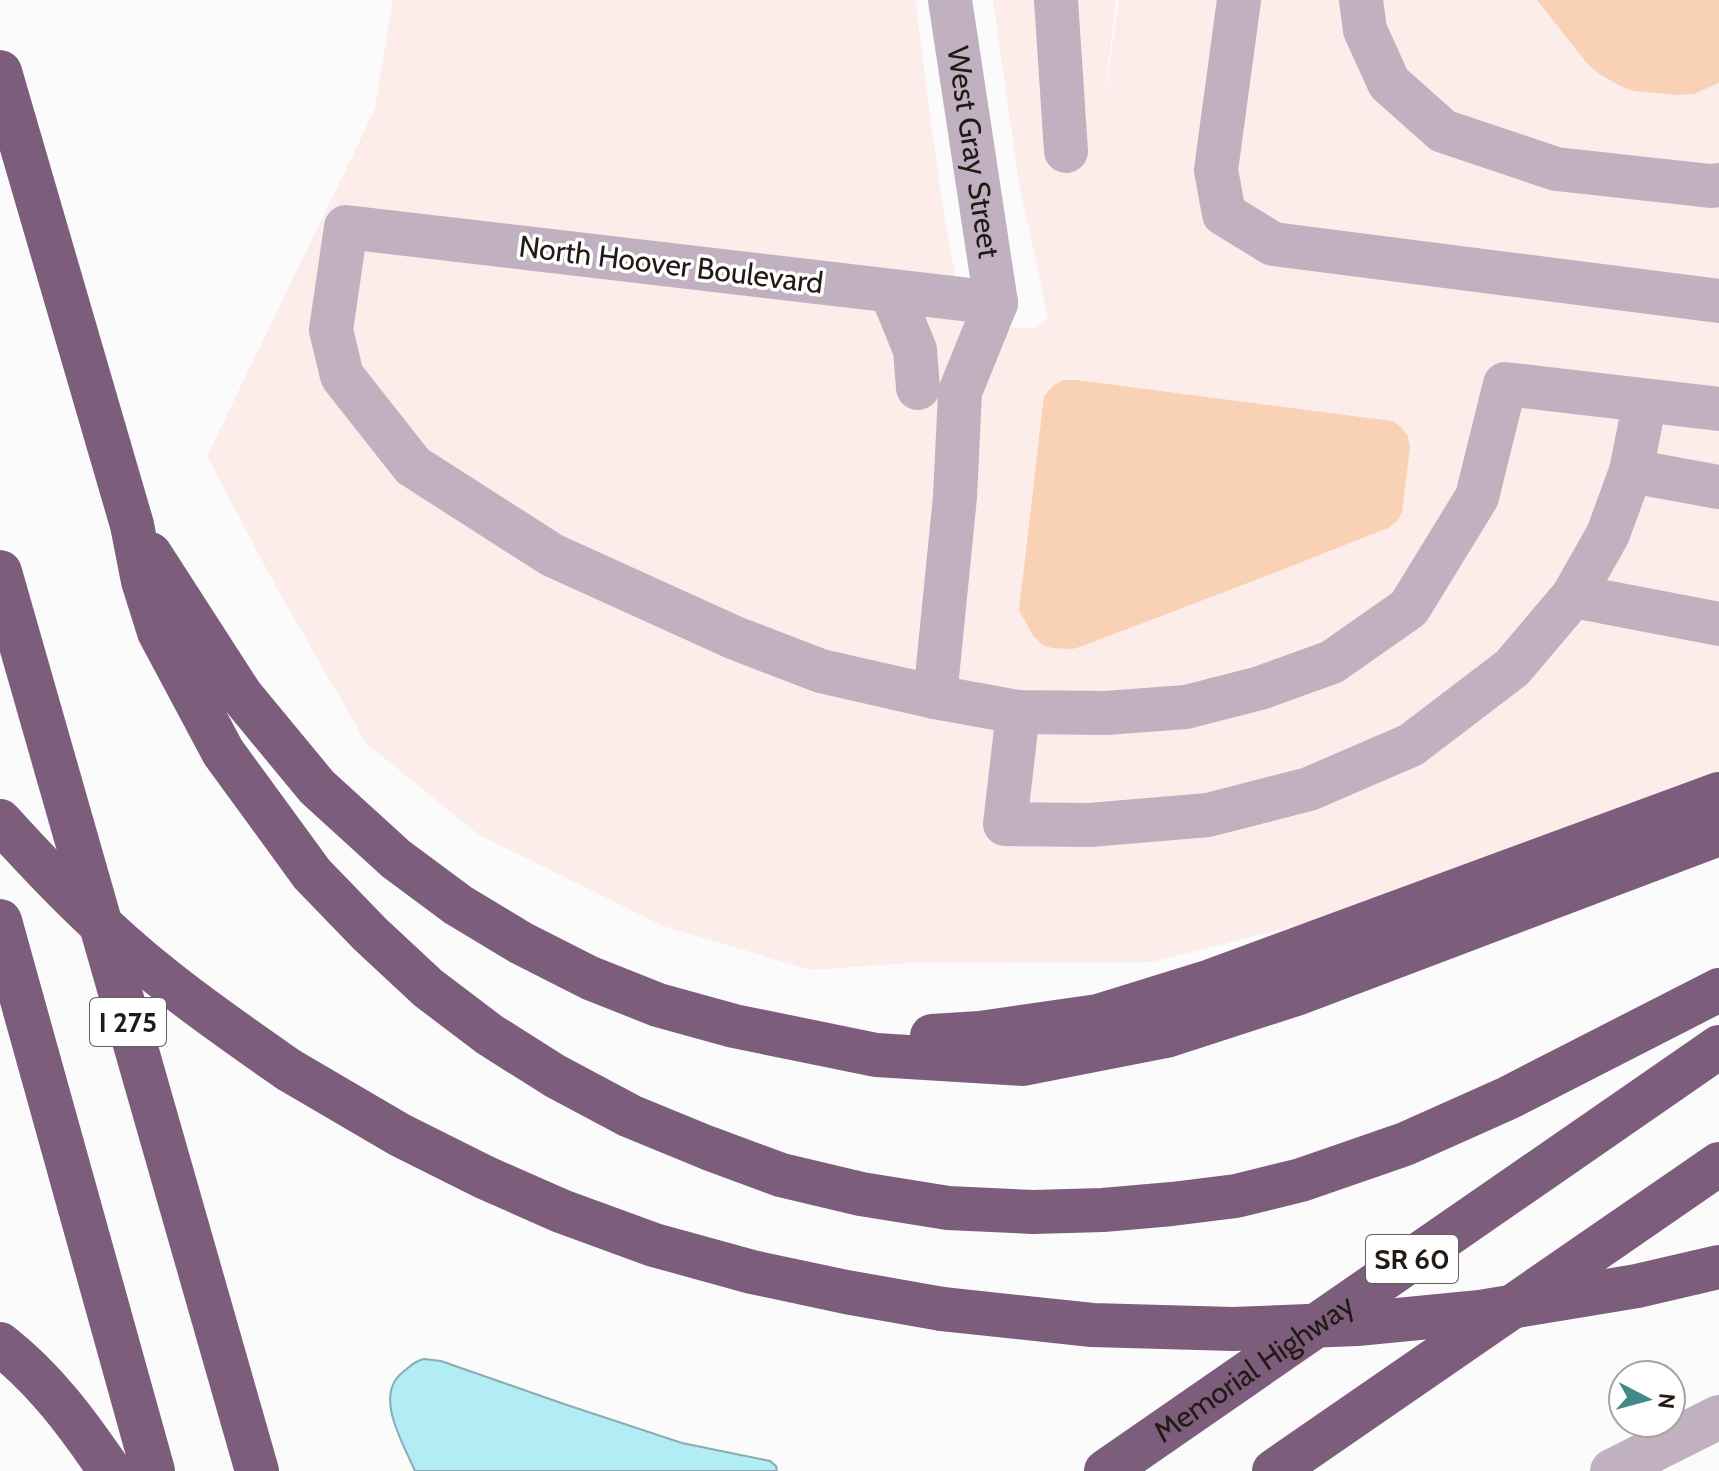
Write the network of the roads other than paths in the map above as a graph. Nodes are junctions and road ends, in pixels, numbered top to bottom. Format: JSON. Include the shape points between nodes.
{"nodes":[{"id":1,"x":950,"y":0,"type":"edge"},
{"id":2,"x":1056,"y":0,"type":"edge"},
{"id":3,"x":1239,"y":0,"type":"edge"},
{"id":4,"x":1361,"y":0,"type":"edge"},
{"id":5,"x":0,"y":72,"type":"edge"},
{"id":6,"x":1066,"y":151,"type":"dead end"},
{"id":7,"x":1719,"y":185,"type":"edge"},
{"id":8,"x":891,"y":291,"type":"junction"},
{"id":9,"x":1719,"y":301,"type":"edge"},
{"id":10,"x":996,"y":303,"type":"junction"},
{"id":11,"x":918,"y":388,"type":"dead end"},
{"id":12,"x":1645,"y":401,"type":"junction"},
{"id":13,"x":1719,"y":409,"type":"edge"},
{"id":14,"x":1631,"y":471,"type":"junction"},
{"id":15,"x":1719,"y":487,"type":"edge"},
{"id":16,"x":132,"y":525,"type":"junction"},
{"id":17,"x":0,"y":572,"type":"edge"},
{"id":18,"x":1573,"y":596,"type":"junction"},
{"id":19,"x":1719,"y":624,"type":"edge"},
{"id":20,"x":935,"y":697,"type":"junction"},
{"id":21,"x":1018,"y":712,"type":"junction"},
{"id":22,"x":1719,"y":794,"type":"edge"},
{"id":23,"x":0,"y":821,"type":"edge"},
{"id":24,"x":1719,"y":834,"type":"edge"},
{"id":25,"x":0,"y":921,"type":"edge"},
{"id":26,"x":1719,"y":990,"type":"edge"},
{"id":27,"x":734,"y":1026,"type":"junction"},
{"id":28,"x":1719,"y":1047,"type":"edge"},
{"id":29,"x":1719,"y":1164,"type":"edge"},
{"id":30,"x":1719,"y":1267,"type":"edge"},
{"id":31,"x":0,"y":1344,"type":"edge"},
{"id":32,"x":1719,"y":1417,"type":"edge"},
{"id":33,"x":110,"y":1471,"type":"edge"},
{"id":34,"x":153,"y":1471,"type":"edge"},
{"id":35,"x":257,"y":1471,"type":"edge"},
{"id":36,"x":1106,"y":1471,"type":"edge"},
{"id":37,"x":1274,"y":1471,"type":"edge"},
{"id":38,"x":1612,"y":1471,"type":"edge"}],
"edges":[{"from":1,"to":10,"type":"street","name":"West Gray Street"},
{"from":2,"to":6,"type":"street"},
{"from":3,"to":9,"type":"street","via":[[1216,170],[1224,214],[1273,244]]},
{"from":4,"to":7,"type":"street","via":[[1365,30],[1389,83],[1443,131],[1556,169]]},
{"from":5,"to":16,"type":"highway"},
{"from":8,"to":10,"type":"street","name":"North Hoover Boulevard"},
{"from":8,"to":11,"type":"street","via":[[915,350]]},
{"from":8,"to":20,"type":"street","name":"North Hoover Boulevard","via":[[346,227],[331,330],[342,376],[413,466],[552,555],[821,671]]},
{"from":10,"to":20,"type":"street","via":[[960,392]]},
{"from":12,"to":13,"type":"street"},
{"from":12,"to":14,"type":"street"},
{"from":12,"to":21,"type":"street","via":[[1505,384],[1477,497],[1409,608],[1332,662],[1186,707]]},
{"from":14,"to":15,"type":"street"},
{"from":14,"to":18,"type":"street","via":[[1608,534]]},
{"from":16,"to":26,"type":"highway","via":[[159,632],[223,752],[312,874],[370,934],[428,988],[555,1076],[630,1116],[781,1175],[948,1208],[1033,1212],[1236,1196],[1405,1144],[1508,1098]]},
{"from":16,"to":27,"type":"highway","via":[[241,695],[317,787],[396,859],[458,905],[590,978],[658,1005]]},
{"from":17,"to":35,"type":"highway","number":"I 275"},
{"from":18,"to":19,"type":"street"},
{"from":18,"to":21,"type":"street","via":[[1512,668],[1411,745],[1309,789],[1208,815],[1090,825],[1005,824]]},
{"from":20,"to":21,"type":"street"},
{"from":22,"to":27,"type":"highway","via":[[1211,981],[1098,1016],[908,1037]]},
{"from":23,"to":30,"type":"highway","bridge":true,"via":[[49,875],[151,969],[289,1070],[400,1135],[561,1211],[654,1245],[752,1272],[942,1309],[1092,1325],[1233,1329],[1480,1312]]},
{"from":24,"to":27,"type":"highway","via":[[1299,993],[1166,1036],[1023,1064],[876,1055]]},
{"from":25,"to":34,"type":"highway"},
{"from":28,"to":36,"type":"highway","name":"Memorial Highway","number":"SR 60"},
{"from":29,"to":37,"type":"highway"},
{"from":31,"to":33,"type":"highway","via":[[39,1378]]},
{"from":32,"to":38,"type":"street"}]}
